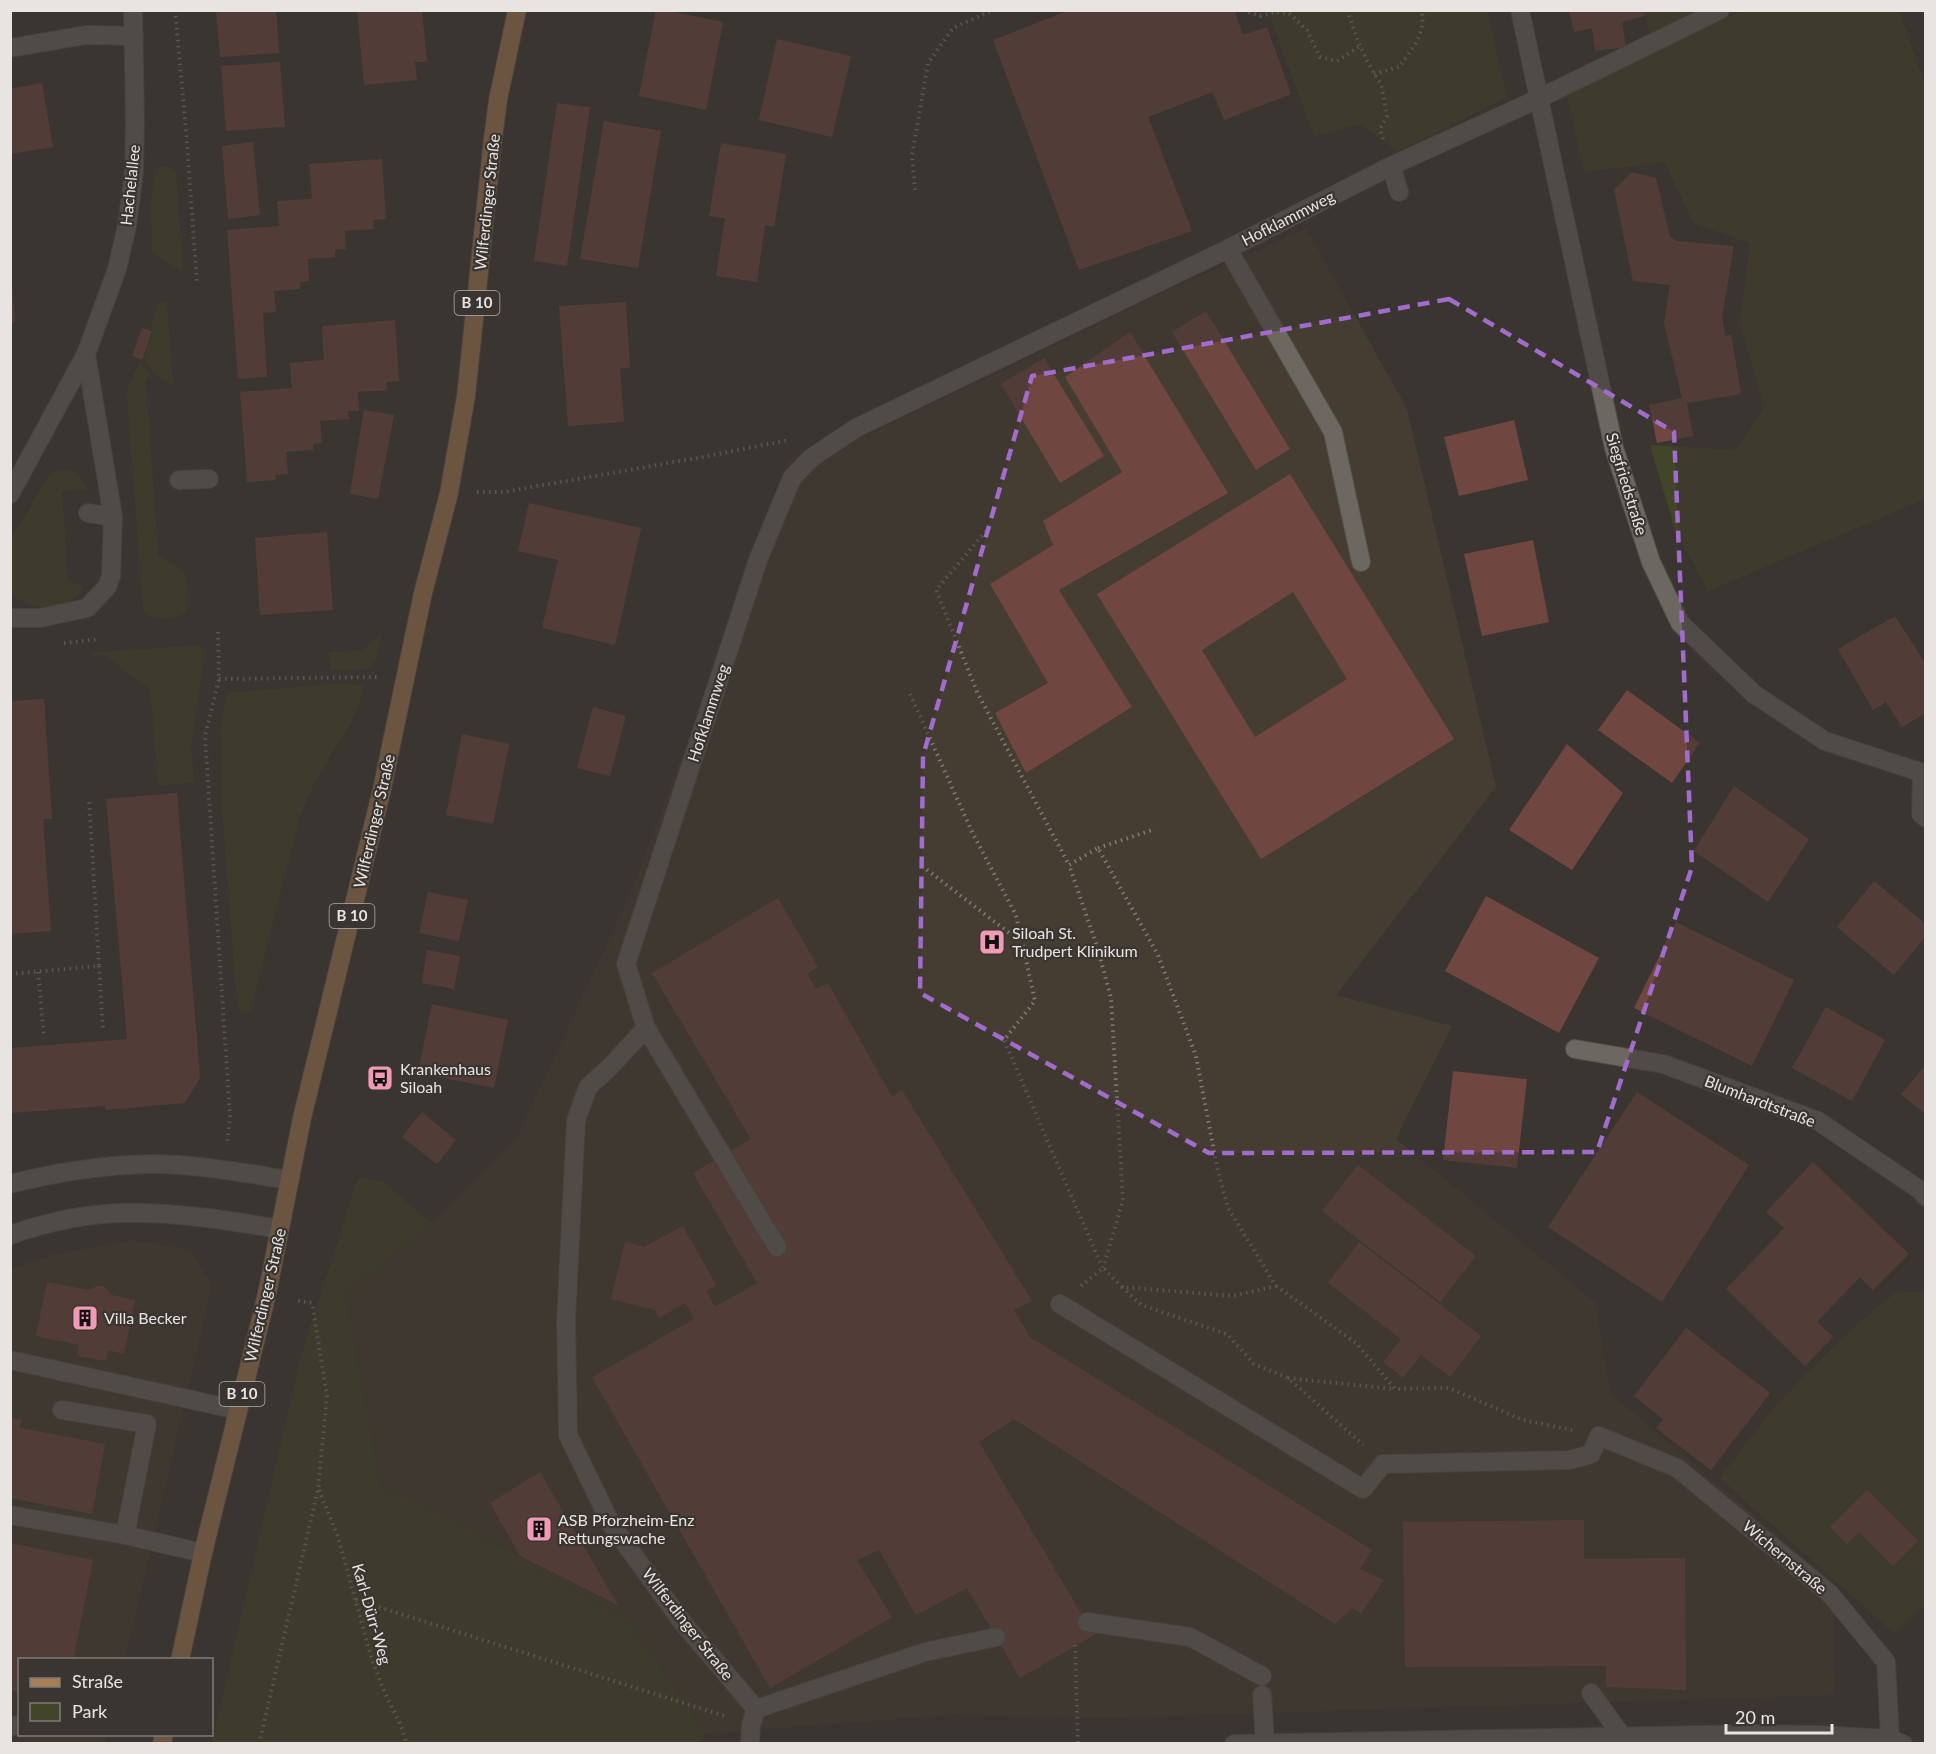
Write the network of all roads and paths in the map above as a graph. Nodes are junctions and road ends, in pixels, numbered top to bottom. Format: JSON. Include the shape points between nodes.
{"nodes":[{"id":1,"x":133,"y":10,"type":"edge"},
{"id":2,"x":175,"y":10,"type":"edge"},
{"id":3,"x":517,"y":10,"type":"edge"},
{"id":4,"x":993,"y":10,"type":"edge"},
{"id":5,"x":1243,"y":10,"type":"edge"},
{"id":6,"x":1347,"y":10,"type":"edge"},
{"id":7,"x":1421,"y":10,"type":"edge"},
{"id":8,"x":1520,"y":10,"type":"edge"},
{"id":9,"x":1720,"y":10,"type":"edge"},
{"id":10,"x":134,"y":36,"type":"junction"},
{"id":11,"x":1360,"y":46,"type":"junction"},
{"id":12,"x":10,"y":48,"type":"edge"},
{"id":13,"x":1374,"y":74,"type":"junction"},
{"id":14,"x":1540,"y":98,"type":"junction"},
{"id":15,"x":1391,"y":166,"type":"junction"},
{"id":16,"x":915,"y":190,"type":"dead end"},
{"id":17,"x":1399,"y":192,"type":"dead end"},
{"id":18,"x":1228,"y":249,"type":"junction"},
{"id":19,"x":197,"y":283,"type":"dead end"},
{"id":20,"x":86,"y":354,"type":"junction"},
{"id":21,"x":799,"y":438,"type":"dead end"},
{"id":22,"x":208,"y":479,"type":"dead end"},
{"id":23,"x":179,"y":480,"type":"dead end"},
{"id":24,"x":449,"y":493,"type":"junction"},
{"id":25,"x":10,"y":494,"type":"edge"},
{"id":26,"x":88,"y":513,"type":"dead end"},
{"id":27,"x":113,"y":517,"type":"junction"},
{"id":28,"x":986,"y":531,"type":"dead end"},
{"id":29,"x":1361,"y":562,"type":"dead end"},
{"id":30,"x":10,"y":618,"type":"edge"},
{"id":31,"x":218,"y":632,"type":"dead end"},
{"id":32,"x":219,"y":679,"type":"junction"},
{"id":33,"x":404,"y":682,"type":"junction"},
{"id":34,"x":910,"y":694,"type":"dead end"},
{"id":35,"x":1924,"y":773,"type":"edge"},
{"id":36,"x":89,"y":798,"type":"dead end"},
{"id":37,"x":1926,"y":818,"type":"edge"},
{"id":38,"x":1155,"y":829,"type":"dead end"},
{"id":39,"x":1098,"y":848,"type":"junction"},
{"id":40,"x":1069,"y":865,"type":"junction"},
{"id":41,"x":922,"y":866,"type":"dead end"},
{"id":42,"x":1022,"y":943,"type":"junction"},
{"id":43,"x":99,"y":966,"type":"junction"},
{"id":44,"x":38,"y":972,"type":"junction"},
{"id":45,"x":10,"y":974,"type":"edge"},
{"id":46,"x":646,"y":1028,"type":"junction"},
{"id":47,"x":103,"y":1030,"type":"dead end"},
{"id":48,"x":44,"y":1038,"type":"dead end"},
{"id":49,"x":1575,"y":1048,"type":"dead end"},
{"id":50,"x":224,"y":1169,"type":"junction"},
{"id":51,"x":289,"y":1180,"type":"junction"},
{"id":52,"x":10,"y":1184,"type":"edge"},
{"id":53,"x":1926,"y":1197,"type":"edge"},
{"id":54,"x":280,"y":1229,"type":"junction"},
{"id":55,"x":10,"y":1235,"type":"edge"},
{"id":56,"x":777,"y":1247,"type":"dead end"},
{"id":57,"x":1103,"y":1268,"type":"junction"},
{"id":58,"x":1276,"y":1286,"type":"junction"},
{"id":59,"x":1122,"y":1287,"type":"junction"},
{"id":60,"x":267,"y":1294,"type":"junction"},
{"id":61,"x":1060,"y":1304,"type":"joint"},
{"id":62,"x":10,"y":1360,"type":"edge"},
{"id":63,"x":1288,"y":1378,"type":"junction"},
{"id":64,"x":1395,"y":1389,"type":"junction"},
{"id":65,"x":62,"y":1410,"type":"dead end"},
{"id":66,"x":238,"y":1410,"type":"junction"},
{"id":67,"x":1599,"y":1436,"type":"junction"},
{"id":68,"x":1383,"y":1464,"type":"junction"},
{"id":69,"x":318,"y":1489,"type":"junction"},
{"id":70,"x":10,"y":1515,"type":"edge"},
{"id":71,"x":125,"y":1535,"type":"junction"},
{"id":72,"x":203,"y":1553,"type":"junction"},
{"id":73,"x":356,"y":1600,"type":"junction"},
{"id":74,"x":1086,"y":1622,"type":"dead end"},
{"id":75,"x":996,"y":1637,"type":"dead end"},
{"id":76,"x":1074,"y":1641,"type":"dead end"},
{"id":77,"x":180,"y":1658,"type":"edge"},
{"id":78,"x":1262,"y":1676,"type":"dead end"},
{"id":79,"x":1591,"y":1693,"type":"dead end"},
{"id":80,"x":1262,"y":1695,"type":"dead end"},
{"id":81,"x":754,"y":1717,"type":"junction"},
{"id":82,"x":1622,"y":1736,"type":"junction"},
{"id":83,"x":1896,"y":1741,"type":"edge"},
{"id":84,"x":260,"y":1743,"type":"edge"},
{"id":85,"x":407,"y":1743,"type":"edge"},
{"id":86,"x":750,"y":1743,"type":"edge"},
{"id":87,"x":1078,"y":1743,"type":"edge"},
{"id":88,"x":1234,"y":1743,"type":"edge"},
{"id":89,"x":1264,"y":1743,"type":"edge"}],
"edges":[{"from":1,"to":10,"type":"street","name":"Hachelallee"},
{"from":2,"to":19,"type":"path"},
{"from":3,"to":24,"type":"main road","name":"Wilferdinger Straße","number":"B 10","via":[[498,100],[466,396]]},
{"from":4,"to":16,"type":"path","via":[[953,28],[928,63],[912,156]]},
{"from":5,"to":11,"type":"path","via":[[1260,16],[1289,13],[1307,30],[1320,57],[1337,61]]},
{"from":6,"to":11,"type":"path"},
{"from":7,"to":13,"type":"path","via":[[1417,43],[1399,68]]},
{"from":8,"to":14,"type":"street","name":"Siegfriedstraße"},
{"from":9,"to":14,"type":"street","name":"Hofklammweg"},
{"from":10,"to":12,"type":"street","via":[[86,35]]},
{"from":10,"to":20,"type":"street","name":"Hachelallee","via":[[134,171],[127,226],[117,269]]},
{"from":11,"to":13,"type":"path"},
{"from":13,"to":15,"type":"path","via":[[1381,84],[1387,116],[1380,129]]},
{"from":14,"to":15,"type":"street","name":"Hofklammweg"},
{"from":14,"to":35,"type":"street","name":"Siegfriedstraße","via":[[1614,448],[1651,562],[1680,623],[1754,694],[1826,741]]},
{"from":15,"to":17,"type":"street"},
{"from":15,"to":18,"type":"street","name":"Hofklammweg"},
{"from":18,"to":29,"type":"street","via":[[1333,432]]},
{"from":18,"to":46,"type":"street","name":"Hofklammweg","via":[[856,428],[811,458],[792,478],[758,560],[626,964]]},
{"from":20,"to":25,"type":"street","name":"Hachelallee"},
{"from":20,"to":27,"type":"street","name":"Hachelallee"},
{"from":21,"to":24,"type":"path","via":[[504,492]]},
{"from":22,"to":23,"type":"street"},
{"from":24,"to":33,"type":"main road","name":"Wilferdinger Straße","number":"B 10"},
{"from":26,"to":27,"type":"street"},
{"from":27,"to":30,"type":"street","name":"Hachelallee","via":[[111,576],[107,587],[87,608],[40,618]]},
{"from":28,"to":40,"type":"path","via":[[936,590],[978,694]]},
{"from":31,"to":32,"type":"path"},
{"from":32,"to":33,"type":"path","via":[[376,676]]},
{"from":32,"to":50,"type":"path","via":[[205,736],[230,1116]]},
{"from":33,"to":51,"type":"main road","name":"Wilferdinger Straße","number":"B 10"},
{"from":34,"to":42,"type":"path","via":[[973,834],[1016,915]]},
{"from":35,"to":37,"type":"street","name":"Siegfriedstraße","via":[[1921,814]]},
{"from":36,"to":43,"type":"path"},
{"from":38,"to":39,"type":"path"},
{"from":39,"to":40,"type":"path"},
{"from":39,"to":58,"type":"path","via":[[1158,955],[1196,1056],[1216,1167],[1228,1208]]},
{"from":40,"to":57,"type":"path","via":[[1111,998],[1123,1200]]},
{"from":41,"to":42,"type":"path"},
{"from":42,"to":57,"type":"path","via":[[1035,1001],[1004,1040]]},
{"from":43,"to":44,"type":"path"},
{"from":43,"to":47,"type":"path"},
{"from":44,"to":45,"type":"path"},
{"from":44,"to":48,"type":"path"},
{"from":46,"to":56,"type":"street","name":"Hofklammweg"},
{"from":46,"to":81,"type":"street","name":"Wilferdinger Straße","via":[[588,1087],[576,1120],[566,1321],[568,1435],[611,1524]]},
{"from":49,"to":53,"type":"street","name":"Blumhardtstraße","via":[[1662,1064],[1818,1121]]},
{"from":50,"to":51,"type":"street"},
{"from":50,"to":52,"type":"street","via":[[153,1164],[48,1174]]},
{"from":51,"to":54,"type":"main road","name":"Wilferdinger Straße","number":"B 10"},
{"from":54,"to":55,"type":"street","via":[[128,1212],[77,1218]]},
{"from":54,"to":60,"type":"main road","name":"Wilferdinger Straße","number":"B 10"},
{"from":57,"to":59,"type":"path"},
{"from":57,"to":61,"type":"path"},
{"from":58,"to":59,"type":"path","via":[[1233,1296]]},
{"from":58,"to":64,"type":"path","via":[[1356,1343]]},
{"from":59,"to":63,"type":"path","via":[[1141,1305],[1227,1334],[1254,1364]]},
{"from":60,"to":66,"type":"main road","name":"Wilferdinger Straße","number":"B 10"},
{"from":60,"to":69,"type":"path","via":[[312,1303],[327,1396]]},
{"from":61,"to":68,"type":"street","via":[[1363,1489]]},
{"from":62,"to":66,"type":"street"},
{"from":63,"to":64,"type":"path"},
{"from":63,"to":68,"type":"path"},
{"from":64,"to":67,"type":"path","via":[[1449,1388],[1523,1420]]},
{"from":65,"to":71,"type":"street","via":[[147,1424]]},
{"from":66,"to":72,"type":"main road","name":"Wilferdinger Straße","number":"B 10"},
{"from":67,"to":68,"type":"street","via":[[1591,1454],[1570,1460]]},
{"from":67,"to":83,"type":"street","name":"Wichernstraße","via":[[1677,1468],[1830,1594],[1886,1662]]},
{"from":69,"to":73,"type":"path","name":"Karl-Dürr-Weg","via":[[338,1537]]},
{"from":69,"to":84,"type":"path"},
{"from":70,"to":71,"type":"street"},
{"from":71,"to":72,"type":"street"},
{"from":72,"to":77,"type":"main road","name":"Wilferdinger Straße","number":"B 10"},
{"from":73,"to":81,"type":"path"},
{"from":73,"to":85,"type":"path","name":"Karl-Dürr-Weg","via":[[372,1660]]},
{"from":74,"to":78,"type":"street","via":[[1190,1637]]},
{"from":75,"to":81,"type":"street","via":[[925,1652]]},
{"from":76,"to":87,"type":"path"},
{"from":79,"to":82,"type":"street"},
{"from":80,"to":89,"type":"street"},
{"from":81,"to":86,"type":"street"},
{"from":82,"to":83,"type":"street","via":[[1752,1734]]},
{"from":82,"to":89,"type":"street"},
{"from":88,"to":89,"type":"street"}]}
